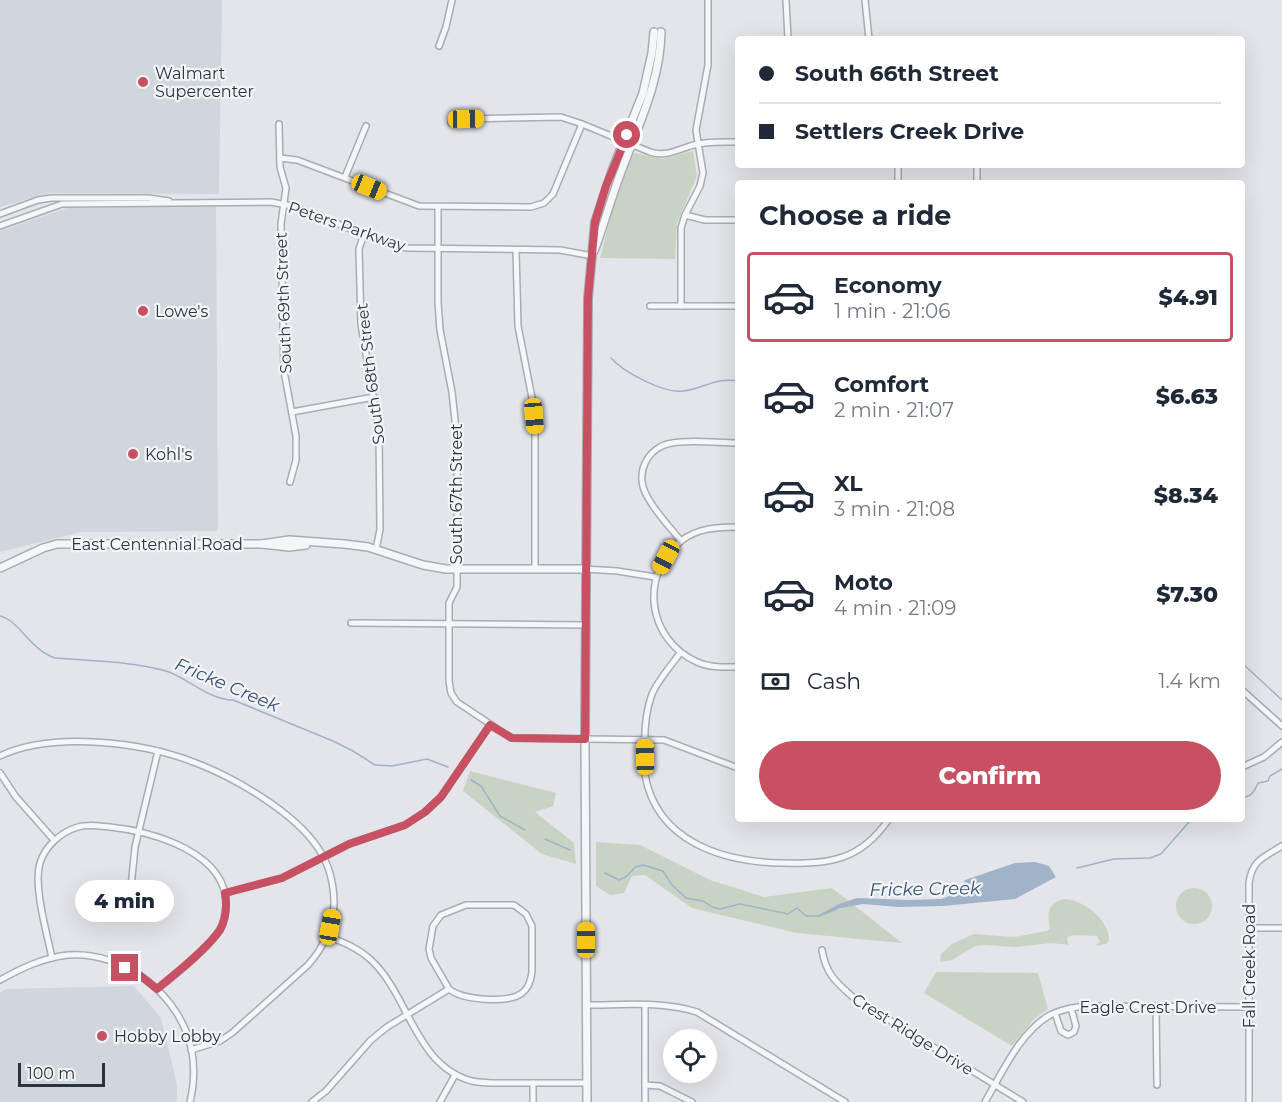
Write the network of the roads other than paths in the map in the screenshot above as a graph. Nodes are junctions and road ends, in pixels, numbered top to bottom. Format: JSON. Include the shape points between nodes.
{"nodes":[{"id":1,"x":452,"y":0,"type":"edge"},
{"id":2,"x":708,"y":0,"type":"edge"},
{"id":3,"x":786,"y":0,"type":"edge"},
{"id":4,"x":865,"y":0,"type":"edge"},
{"id":5,"x":657,"y":32,"type":"dead end"},
{"id":6,"x":788,"y":36,"type":"edge"},
{"id":7,"x":869,"y":36,"type":"edge"},
{"id":8,"x":439,"y":46,"type":"dead end"},
{"id":9,"x":451,"y":123,"type":"dead end"},
{"id":10,"x":279,"y":124,"type":"dead end"},
{"id":11,"x":582,"y":124,"type":"junction"},
{"id":12,"x":366,"y":126,"type":"dead end"},
{"id":13,"x":735,"y":142,"type":"edge"},
{"id":14,"x":628,"y":143,"type":"junction"},
{"id":15,"x":698,"y":144,"type":"junction"},
{"id":16,"x":280,"y":158,"type":"junction"},
{"id":17,"x":345,"y":177,"type":"junction"},
{"id":18,"x":174,"y":202,"type":"junction"},
{"id":19,"x":284,"y":204,"type":"junction"},
{"id":20,"x":438,"y":207,"type":"junction"},
{"id":21,"x":0,"y":214,"type":"edge"},
{"id":22,"x":686,"y":215,"type":"junction"},
{"id":23,"x":735,"y":220,"type":"edge"},
{"id":24,"x":0,"y":226,"type":"edge"},
{"id":25,"x":364,"y":234,"type":"junction"},
{"id":26,"x":438,"y":249,"type":"junction"},
{"id":27,"x":516,"y":250,"type":"junction"},
{"id":28,"x":592,"y":256,"type":"junction"},
{"id":29,"x":650,"y":306,"type":"dead end"},
{"id":30,"x":681,"y":306,"type":"junction"},
{"id":31,"x":735,"y":306,"type":"edge"},
{"id":32,"x":374,"y":397,"type":"junction"},
{"id":33,"x":291,"y":412,"type":"junction"},
{"id":34,"x":735,"y":443,"type":"edge"},
{"id":35,"x":290,"y":482,"type":"dead end"},
{"id":36,"x":735,"y":527,"type":"edge"},
{"id":37,"x":681,"y":541,"type":"junction"},
{"id":38,"x":376,"y":550,"type":"junction"},
{"id":39,"x":18,"y":559,"type":"junction"},
{"id":40,"x":0,"y":562,"type":"edge"},
{"id":41,"x":0,"y":568,"type":"edge"},
{"id":42,"x":457,"y":569,"type":"junction"},
{"id":43,"x":535,"y":569,"type":"junction"},
{"id":44,"x":585,"y":569,"type":"junction"},
{"id":45,"x":655,"y":577,"type":"junction"},
{"id":46,"x":351,"y":623,"type":"dead end"},
{"id":47,"x":449,"y":624,"type":"junction"},
{"id":48,"x":585,"y":625,"type":"junction"},
{"id":49,"x":680,"y":653,"type":"junction"},
{"id":50,"x":735,"y":667,"type":"edge"},
{"id":51,"x":1245,"y":693,"type":"edge"},
{"id":52,"x":490,"y":725,"type":"junction"},
{"id":53,"x":1282,"y":726,"type":"edge"},
{"id":54,"x":644,"y":738,"type":"junction"},
{"id":55,"x":585,"y":739,"type":"junction"},
{"id":56,"x":1282,"y":742,"type":"edge"},
{"id":57,"x":158,"y":751,"type":"junction"},
{"id":58,"x":0,"y":756,"type":"edge"},
{"id":59,"x":1245,"y":766,"type":"edge"},
{"id":60,"x":735,"y":767,"type":"edge"},
{"id":61,"x":0,"y":772,"type":"edge"},
{"id":62,"x":887,"y":822,"type":"edge"},
{"id":63,"x":139,"y":831,"type":"junction"},
{"id":64,"x":54,"y":840,"type":"junction"},
{"id":65,"x":1282,"y":846,"type":"edge"},
{"id":66,"x":323,"y":857,"type":"junction"},
{"id":67,"x":225,"y":893,"type":"junction"},
{"id":68,"x":130,"y":897,"type":"dead end"},
{"id":69,"x":1249,"y":928,"type":"junction"},
{"id":70,"x":1282,"y":928,"type":"edge"},
{"id":71,"x":327,"y":936,"type":"junction"},
{"id":72,"x":822,"y":950,"type":"dead end"},
{"id":73,"x":52,"y":958,"type":"junction"},
{"id":74,"x":0,"y":980,"type":"edge"},
{"id":75,"x":157,"y":989,"type":"junction"},
{"id":76,"x":449,"y":989,"type":"junction"},
{"id":77,"x":586,"y":1005,"type":"junction"},
{"id":78,"x":645,"y":1005,"type":"junction"},
{"id":79,"x":1156,"y":1006,"type":"junction"},
{"id":80,"x":1249,"y":1007,"type":"junction"},
{"id":81,"x":1071,"y":1008,"type":"junction"},
{"id":82,"x":1055,"y":1013,"type":"junction"},
{"id":83,"x":407,"y":1014,"type":"junction"},
{"id":84,"x":191,"y":1050,"type":"junction"},
{"id":85,"x":455,"y":1075,"type":"junction"},
{"id":86,"x":533,"y":1083,"type":"junction"},
{"id":87,"x":587,"y":1083,"type":"junction"},
{"id":88,"x":645,"y":1085,"type":"junction"},
{"id":89,"x":995,"y":1085,"type":"junction"},
{"id":90,"x":1157,"y":1085,"type":"dead end"},
{"id":91,"x":190,"y":1102,"type":"edge"},
{"id":92,"x":312,"y":1102,"type":"edge"},
{"id":93,"x":440,"y":1102,"type":"edge"},
{"id":94,"x":533,"y":1102,"type":"edge"},
{"id":95,"x":587,"y":1102,"type":"edge"},
{"id":96,"x":645,"y":1102,"type":"edge"},
{"id":97,"x":692,"y":1102,"type":"edge"},
{"id":98,"x":845,"y":1102,"type":"edge"},
{"id":99,"x":986,"y":1102,"type":"edge"},
{"id":100,"x":1023,"y":1102,"type":"edge"},
{"id":101,"x":1249,"y":1102,"type":"edge"}],
"edges":[{"from":1,"to":8,"type":"street"},
{"from":2,"to":15,"type":"street","via":[[708,64],[697,123]]},
{"from":3,"to":6,"type":"street"},
{"from":4,"to":7,"type":"street"},
{"from":5,"to":14,"type":"street","via":[[659,62],[652,92]]},
{"from":9,"to":11,"type":"street","via":[[466,119],[548,117]]},
{"from":10,"to":16,"type":"street","name":"South 69th Street"},
{"from":11,"to":14,"type":"street"},
{"from":11,"to":20,"type":"street","via":[[555,190],[544,203],[531,207]]},
{"from":12,"to":17,"type":"street"},
{"from":13,"to":15,"type":"street"},
{"from":14,"to":15,"type":"street","via":[[660,154]]},
{"from":14,"to":28,"type":"street"},
{"from":15,"to":22,"type":"street","via":[[702,180]]},
{"from":16,"to":17,"type":"street"},
{"from":16,"to":19,"type":"street","name":"South 69th Street","via":[[286,184]]},
{"from":17,"to":20,"type":"street","via":[[419,206]]},
{"from":18,"to":19,"type":"street","name":"Peters Parkway"},
{"from":18,"to":21,"type":"street","via":[[155,198],[51,198]]},
{"from":18,"to":24,"type":"street","via":[[62,204]]},
{"from":19,"to":25,"type":"street","name":"Peters Parkway"},
{"from":19,"to":33,"type":"street","name":"South 69th Street","via":[[284,371]]},
{"from":20,"to":26,"type":"street","name":"South 67th Street"},
{"from":22,"to":23,"type":"street","via":[[705,220]]},
{"from":22,"to":30,"type":"street","via":[[681,234]]},
{"from":25,"to":26,"type":"street","name":"Peters Parkway","via":[[407,248]]},
{"from":25,"to":32,"type":"street","name":"South 68th Street","via":[[359,249],[361,324]]},
{"from":26,"to":27,"type":"street","name":"Peters Parkway"},
{"from":26,"to":42,"type":"street","name":"South 67th Street","via":[[440,330],[456,421]]},
{"from":27,"to":28,"type":"street","name":"Peters Parkway","via":[[560,250]]},
{"from":27,"to":43,"type":"street","via":[[518,326],[535,430]]},
{"from":28,"to":44,"type":"street","via":[[586,341]]},
{"from":29,"to":30,"type":"street"},
{"from":30,"to":31,"type":"street"},
{"from":32,"to":33,"type":"street"},
{"from":32,"to":38,"type":"street","name":"South 68th Street","via":[[380,432],[380,529]]},
{"from":33,"to":35,"type":"street","name":"South 69th Street","via":[[296,460]]},
{"from":34,"to":37,"type":"street","via":[[675,442],[658,448],[644,462],[646,496]]},
{"from":36,"to":37,"type":"street","via":[[710,529]]},
{"from":37,"to":45,"type":"street"},
{"from":38,"to":39,"type":"street","name":"East Centennial Road","via":[[289,540],[262,544],[73,543],[43,548]]},
{"from":38,"to":42,"type":"street","name":"East Centennial Road","via":[[423,565]]},
{"from":39,"to":40,"type":"street","name":"East Centennial Road"},
{"from":39,"to":41,"type":"street","name":"East Centennial Road"},
{"from":42,"to":43,"type":"street","name":"East Centennial Road"},
{"from":42,"to":47,"type":"street","name":"South 67th Street","via":[[457,587],[449,603]]},
{"from":43,"to":44,"type":"street","name":"East Centennial Road"},
{"from":44,"to":45,"type":"street"},
{"from":44,"to":48,"type":"street"},
{"from":45,"to":49,"type":"street","via":[[656,615]]},
{"from":46,"to":47,"type":"street"},
{"from":47,"to":48,"type":"street"},
{"from":47,"to":52,"type":"street","name":"South 67th Street","via":[[451,693],[457,702]]},
{"from":48,"to":55,"type":"street"},
{"from":49,"to":50,"type":"street","via":[[699,663]]},
{"from":49,"to":54,"type":"street","via":[[653,692]]},
{"from":51,"to":53,"type":"street"},
{"from":52,"to":55,"type":"street","name":"South 67th Street","via":[[512,738]]},
{"from":52,"to":66,"type":"street","via":[[441,797],[425,812],[405,825]]},
{"from":54,"to":55,"type":"street","name":"South 67th Street"},
{"from":54,"to":60,"type":"street","name":"South 67th Street","via":[[664,740]]},
{"from":54,"to":62,"type":"street","via":[[645,775],[654,802],[670,825],[696,846],[722,856],[763,863],[838,860],[859,852]]},
{"from":55,"to":77,"type":"street"},
{"from":56,"to":59,"type":"street"},
{"from":57,"to":58,"type":"street","via":[[66,742],[30,746]]},
{"from":57,"to":63,"type":"street"},
{"from":57,"to":66,"type":"street","via":[[196,762],[272,804],[302,830]]},
{"from":61,"to":64,"type":"street","via":[[16,797]]},
{"from":63,"to":64,"type":"street","via":[[80,826]]},
{"from":63,"to":67,"type":"street","via":[[201,858],[213,868]]},
{"from":63,"to":68,"type":"street"},
{"from":64,"to":73,"type":"street","via":[[38,872]]},
{"from":65,"to":69,"type":"street","name":"Fall Creek Road","via":[[1252,867]]},
{"from":66,"to":67,"type":"street","via":[[282,878]]},
{"from":66,"to":71,"type":"street","via":[[334,897]]},
{"from":67,"to":75,"type":"street","via":[[221,928]]},
{"from":69,"to":70,"type":"street"},
{"from":69,"to":80,"type":"street","name":"Fall Creek Road"},
{"from":71,"to":83,"type":"street","via":[[353,946],[371,960]]},
{"from":71,"to":84,"type":"street","via":[[308,965],[232,1033]]},
{"from":72,"to":89,"type":"street","name":"Crest Ridge Drive","via":[[825,967],[855,999]]},
{"from":73,"to":74,"type":"street"},
{"from":73,"to":75,"type":"street","via":[[91,956],[112,962],[137,973]]},
{"from":75,"to":84,"type":"street","via":[[174,1011]]},
{"from":76,"to":76,"type":"street","via":[[464,997],[507,999],[523,993],[531,980],[532,926],[521,909],[505,904],[466,905],[448,910],[435,921],[429,949]]},
{"from":76,"to":83,"type":"street"},
{"from":77,"to":78,"type":"street"},
{"from":77,"to":87,"type":"street"},
{"from":78,"to":88,"type":"street"},
{"from":78,"to":98,"type":"street","via":[[697,1012]]},
{"from":79,"to":80,"type":"street","name":"Eagle Crest Drive"},
{"from":79,"to":81,"type":"street","name":"Eagle Crest Drive"},
{"from":79,"to":90,"type":"street"},
{"from":80,"to":101,"type":"street","name":"Fall Creek Road"},
{"from":81,"to":82,"type":"street","name":"Eagle Crest Drive"},
{"from":81,"to":82,"type":"street","via":[[1076,1026],[1068,1035],[1060,1030]]},
{"from":82,"to":89,"type":"street","name":"Eagle Crest Drive","via":[[1024,1039]]},
{"from":83,"to":85,"type":"street","via":[[434,1057]]},
{"from":83,"to":92,"type":"street","via":[[371,1040]]},
{"from":84,"to":91,"type":"street","via":[[194,1077]]},
{"from":85,"to":86,"type":"street","via":[[482,1082]]},
{"from":85,"to":93,"type":"street"},
{"from":86,"to":87,"type":"street"},
{"from":86,"to":94,"type":"street"},
{"from":87,"to":95,"type":"street"},
{"from":88,"to":96,"type":"street"},
{"from":88,"to":97,"type":"street","via":[[660,1086]]},
{"from":89,"to":99,"type":"street","name":"Eagle Crest Drive"},
{"from":89,"to":100,"type":"street","name":"Crest Ridge Drive"}]}
